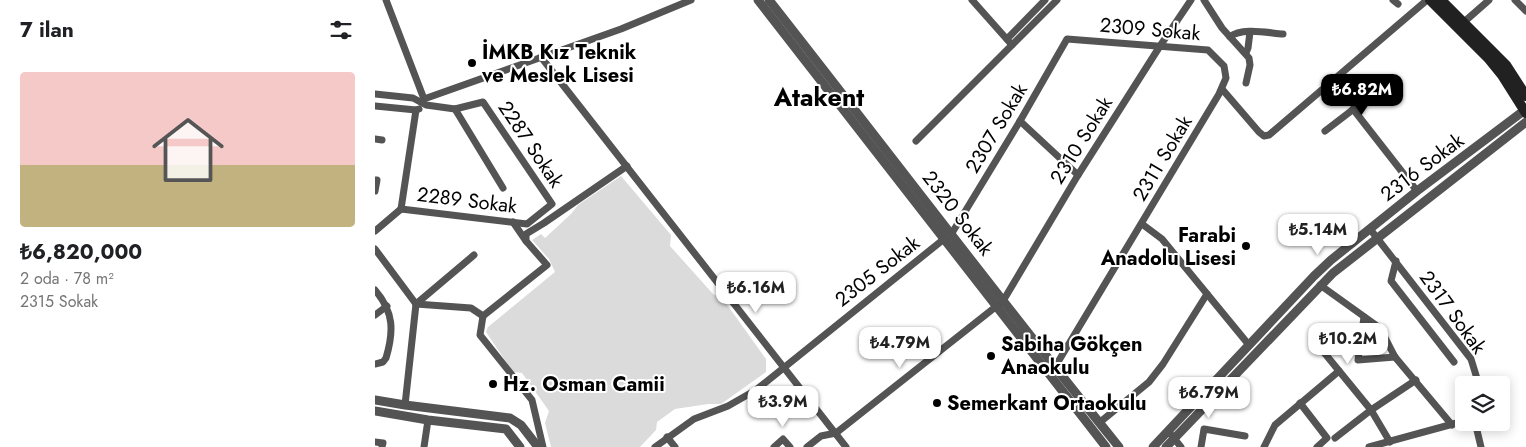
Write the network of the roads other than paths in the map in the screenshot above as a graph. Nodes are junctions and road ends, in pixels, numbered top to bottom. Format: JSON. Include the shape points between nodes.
{"nodes":[{"id":1,"x":386,"y":0,"type":"edge"},
{"id":2,"x":691,"y":0,"type":"edge"},
{"id":3,"x":758,"y":0,"type":"edge"},
{"id":4,"x":769,"y":0,"type":"edge"},
{"id":5,"x":972,"y":0,"type":"edge"},
{"id":6,"x":1045,"y":0,"type":"edge"},
{"id":7,"x":1057,"y":0,"type":"edge"},
{"id":8,"x":1191,"y":0,"type":"edge"},
{"id":9,"x":1428,"y":0,"type":"edge"},
{"id":10,"x":1441,"y":0,"type":"edge"},
{"id":11,"x":1489,"y":0,"type":"edge"},
{"id":12,"x":1515,"y":0,"type":"edge"},
{"id":13,"x":1207,"y":1,"type":"edge"},
{"id":14,"x":1526,"y":11,"type":"edge"},
{"id":15,"x":1464,"y":22,"type":"junction"},
{"id":16,"x":1250,"y":32,"type":"junction"},
{"id":17,"x":1283,"y":34,"type":"dead end"},
{"id":18,"x":1230,"y":37,"type":"junction"},
{"id":19,"x":1007,"y":38,"type":"junction"},
{"id":20,"x":1067,"y":39,"type":"joint"},
{"id":21,"x":1013,"y":44,"type":"junction"},
{"id":22,"x":1160,"y":46,"type":"junction"},
{"id":23,"x":1245,"y":53,"type":"junction"},
{"id":24,"x":541,"y":57,"type":"junction"},
{"id":25,"x":1224,"y":66,"type":"joint"},
{"id":26,"x":1246,"y":83,"type":"dead end"},
{"id":27,"x":1385,"y":85,"type":"dead end"},
{"id":28,"x":1222,"y":89,"type":"junction"},
{"id":29,"x":375,"y":94,"type":"edge"},
{"id":30,"x":1526,"y":96,"type":"edge"},
{"id":31,"x":424,"y":102,"type":"junction"},
{"id":32,"x":375,"y":106,"type":"edge"},
{"id":33,"x":455,"y":109,"type":"junction"},
{"id":34,"x":416,"y":110,"type":"junction"},
{"id":35,"x":1353,"y":110,"type":"junction"},
{"id":36,"x":1525,"y":111,"type":"edge"},
{"id":37,"x":1020,"y":122,"type":"junction"},
{"id":38,"x":1526,"y":122,"type":"edge"},
{"id":39,"x":1325,"y":131,"type":"dead end"},
{"id":40,"x":915,"y":141,"type":"dead end"},
{"id":41,"x":627,"y":166,"type":"junction"},
{"id":42,"x":1078,"y":175,"type":"junction"},
{"id":43,"x":375,"y":180,"type":"edge"},
{"id":44,"x":503,"y":188,"type":"dead end"},
{"id":45,"x":375,"y":191,"type":"edge"},
{"id":46,"x":1417,"y":191,"type":"junction"},
{"id":47,"x":552,"y":204,"type":"joint"},
{"id":48,"x":401,"y":209,"type":"junction"},
{"id":49,"x":513,"y":222,"type":"junction"},
{"id":50,"x":1142,"y":224,"type":"junction"},
{"id":51,"x":1370,"y":229,"type":"junction"},
{"id":52,"x":375,"y":231,"type":"edge"},
{"id":53,"x":948,"y":236,"type":"junction"},
{"id":54,"x":1378,"y":238,"type":"junction"},
{"id":55,"x":526,"y":241,"type":"junction"},
{"id":56,"x":375,"y":249,"type":"edge"},
{"id":57,"x":474,"y":255,"type":"dead end"},
{"id":58,"x":1396,"y":261,"type":"junction"},
{"id":59,"x":1320,"y":285,"type":"junction"},
{"id":60,"x":375,"y":290,"type":"edge"},
{"id":61,"x":1207,"y":294,"type":"junction"},
{"id":62,"x":1003,"y":301,"type":"junction"},
{"id":63,"x":416,"y":304,"type":"junction"},
{"id":64,"x":387,"y":306,"type":"junction"},
{"id":65,"x":996,"y":307,"type":"junction"},
{"id":66,"x":375,"y":315,"type":"edge"},
{"id":67,"x":483,"y":316,"type":"junction"},
{"id":68,"x":1364,"y":317,"type":"junction"},
{"id":69,"x":1313,"y":339,"type":"dead end"},
{"id":70,"x":1249,"y":345,"type":"junction"},
{"id":71,"x":1395,"y":357,"type":"junction"},
{"id":72,"x":1454,"y":362,"type":"dead end"},
{"id":73,"x":375,"y":364,"type":"edge"},
{"id":74,"x":784,"y":366,"type":"junction"},
{"id":75,"x":1055,"y":367,"type":"junction"},
{"id":76,"x":1339,"y":371,"type":"junction"},
{"id":77,"x":1476,"y":376,"type":"edge"},
{"id":78,"x":1416,"y":380,"type":"junction"},
{"id":79,"x":375,"y":400,"type":"edge"},
{"id":80,"x":1300,"y":404,"type":"junction"},
{"id":81,"x":405,"y":405,"type":"junction"},
{"id":82,"x":1371,"y":410,"type":"junction"},
{"id":83,"x":375,"y":411,"type":"edge"},
{"id":84,"x":428,"y":420,"type":"junction"},
{"id":85,"x":1099,"y":423,"type":"junction"},
{"id":86,"x":1455,"y":424,"type":"edge"},
{"id":87,"x":1452,"y":425,"type":"junction"},
{"id":88,"x":1168,"y":431,"type":"junction"},
{"id":89,"x":1477,"y":431,"type":"edge"},
{"id":90,"x":835,"y":433,"type":"junction"},
{"id":91,"x":1245,"y":436,"type":"dead end"},
{"id":92,"x":667,"y":438,"type":"junction"},
{"id":93,"x":1175,"y":438,"type":"junction"},
{"id":94,"x":1335,"y":438,"type":"dead end"},
{"id":95,"x":375,"y":442,"type":"edge"},
{"id":96,"x":1390,"y":442,"type":"junction"},
{"id":97,"x":382,"y":447,"type":"edge"},
{"id":98,"x":424,"y":447,"type":"edge"},
{"id":99,"x":520,"y":447,"type":"edge"},
{"id":100,"x":537,"y":447,"type":"edge"},
{"id":101,"x":543,"y":447,"type":"edge"},
{"id":102,"x":655,"y":447,"type":"edge"},
{"id":103,"x":675,"y":447,"type":"edge"},
{"id":104,"x":774,"y":447,"type":"edge"},
{"id":105,"x":790,"y":447,"type":"edge"},
{"id":106,"x":807,"y":447,"type":"edge"},
{"id":107,"x":847,"y":447,"type":"edge"},
{"id":108,"x":1106,"y":447,"type":"edge"},
{"id":109,"x":1119,"y":447,"type":"edge"},
{"id":110,"x":1153,"y":447,"type":"edge"},
{"id":111,"x":1166,"y":447,"type":"edge"},
{"id":112,"x":1181,"y":447,"type":"edge"},
{"id":113,"x":1201,"y":447,"type":"edge"},
{"id":114,"x":1264,"y":447,"type":"edge"},
{"id":115,"x":1317,"y":447,"type":"edge"},
{"id":116,"x":1369,"y":447,"type":"edge"},
{"id":117,"x":1481,"y":447,"type":"edge"}],
"edges":[{"from":1,"to":31,"type":"street"},
{"from":2,"to":24,"type":"street","via":[[621,30]]},
{"from":3,"to":53,"type":"street","name":"2320 Sokak"},
{"from":4,"to":53,"type":"street","name":"2320 Sokak"},
{"from":5,"to":19,"type":"street"},
{"from":6,"to":19,"type":"street"},
{"from":7,"to":21,"type":"street"},
{"from":8,"to":22,"type":"street","name":"2310 Sokak"},
{"from":9,"to":28,"type":"street","via":[[1269,135],[1259,132]]},
{"from":9,"to":36,"type":"main road","via":[[1489,59]]},
{"from":10,"to":15,"type":"main road"},
{"from":11,"to":15,"type":"street"},
{"from":12,"to":14,"type":"street"},
{"from":13,"to":18,"type":"street","via":[[1217,22]]},
{"from":15,"to":30,"type":"main road","via":[[1506,65]]},
{"from":16,"to":17,"type":"street"},
{"from":16,"to":18,"type":"street"},
{"from":16,"to":23,"type":"street"},
{"from":18,"to":23,"type":"street"},
{"from":19,"to":21,"type":"street"},
{"from":20,"to":22,"type":"street","name":"2309 Sokak"},
{"from":20,"to":37,"type":"street","name":"2307 Sokak"},
{"from":21,"to":40,"type":"street"},
{"from":22,"to":25,"type":"street","name":"2309 Sokak","via":[[1208,50]]},
{"from":22,"to":42,"type":"street","name":"2310 Sokak"},
{"from":23,"to":26,"type":"street","via":[[1250,63]]},
{"from":24,"to":31,"type":"street"},
{"from":24,"to":41,"type":"street"},
{"from":25,"to":28,"type":"street","name":"2311 Sokak","via":[[1226,78]]},
{"from":27,"to":35,"type":"street"},
{"from":28,"to":50,"type":"street","name":"2311 Sokak"},
{"from":29,"to":31,"type":"street"},
{"from":31,"to":33,"type":"street"},
{"from":31,"to":34,"type":"street"},
{"from":32,"to":34,"type":"street"},
{"from":33,"to":44,"type":"street"},
{"from":33,"to":47,"type":"street","name":"2287 Sokak","via":[[483,102]]},
{"from":34,"to":48,"type":"street"},
{"from":35,"to":39,"type":"street"},
{"from":35,"to":46,"type":"street"},
{"from":36,"to":46,"type":"street","name":"2316 Sokak"},
{"from":37,"to":42,"type":"street"},
{"from":37,"to":53,"type":"street","name":"2307 Sokak"},
{"from":38,"to":54,"type":"street","name":"2316 Sokak"},
{"from":41,"to":55,"type":"street","via":[[526,234]]},
{"from":41,"to":74,"type":"street"},
{"from":42,"to":62,"type":"street","name":"2310 Sokak"},
{"from":43,"to":45,"type":"street"},
{"from":46,"to":51,"type":"street","name":"2316 Sokak"},
{"from":47,"to":49,"type":"street","name":"2289 Sokak","via":[[527,224]]},
{"from":48,"to":49,"type":"street","name":"2289 Sokak"},
{"from":48,"to":52,"type":"street"},
{"from":49,"to":55,"type":"street"},
{"from":50,"to":61,"type":"street","via":[[1162,239]]},
{"from":50,"to":75,"type":"street","name":"2311 Sokak"},
{"from":51,"to":54,"type":"street","name":"2317 Sokak"},
{"from":51,"to":70,"type":"street","name":"2316 Sokak","via":[[1314,276]]},
{"from":53,"to":62,"type":"street","name":"2320 Sokak"},
{"from":53,"to":65,"type":"street","name":"2320 Sokak"},
{"from":53,"to":74,"type":"street","name":"2305 Sokak"},
{"from":54,"to":58,"type":"street","name":"2317 Sokak"},
{"from":54,"to":59,"type":"street","name":"2316 Sokak"},
{"from":55,"to":67,"type":"street","via":[[547,265]]},
{"from":56,"to":63,"type":"street"},
{"from":57,"to":63,"type":"street"},
{"from":58,"to":72,"type":"street","name":"2317 Sokak","via":[[1391,280]]},
{"from":58,"to":77,"type":"street","name":"2317 Sokak","via":[[1471,359]]},
{"from":59,"to":68,"type":"street"},
{"from":59,"to":93,"type":"street","name":"2316 Sokak"},
{"from":60,"to":64,"type":"street"},
{"from":61,"to":70,"type":"street"},
{"from":61,"to":85,"type":"street","via":[[1149,382]]},
{"from":62,"to":65,"type":"street","name":"2310 Sokak"},
{"from":62,"to":75,"type":"street","name":"2320 Sokak"},
{"from":63,"to":67,"type":"street","via":[[471,308]]},
{"from":63,"to":81,"type":"street"},
{"from":64,"to":66,"type":"street"},
{"from":64,"to":73,"type":"street","via":[[392,322],[387,355],[383,362]]},
{"from":65,"to":90,"type":"street","name":"2310 Sokak"},
{"from":65,"to":108,"type":"street","name":"2320 Sokak"},
{"from":67,"to":101,"type":"street","via":[[481,335],[532,400]]},
{"from":68,"to":71,"type":"street","via":[[1379,328]]},
{"from":68,"to":71,"type":"street","via":[[1358,360]]},
{"from":69,"to":76,"type":"street"},
{"from":70,"to":88,"type":"street","name":"2316 Sokak"},
{"from":71,"to":78,"type":"street"},
{"from":74,"to":90,"type":"street"},
{"from":74,"to":92,"type":"street","name":"2305 Sokak","via":[[747,396],[694,418]]},
{"from":75,"to":85,"type":"street","name":"2320 Sokak"},
{"from":76,"to":80,"type":"street"},
{"from":76,"to":82,"type":"street"},
{"from":78,"to":82,"type":"street"},
{"from":78,"to":87,"type":"street"},
{"from":79,"to":81,"type":"street"},
{"from":80,"to":114,"type":"street","via":[[1275,424]]},
{"from":80,"to":115,"type":"street","via":[[1327,438]]},
{"from":81,"to":100,"type":"street","via":[[510,418],[521,425]]},
{"from":82,"to":94,"type":"street"},
{"from":82,"to":96,"type":"street"},
{"from":83,"to":84,"type":"street"},
{"from":84,"to":98,"type":"street"},
{"from":84,"to":99,"type":"street","via":[[506,429]]},
{"from":85,"to":109,"type":"street","name":"2320 Sokak"},
{"from":86,"to":87,"type":"street"},
{"from":87,"to":96,"type":"street"},
{"from":88,"to":93,"type":"street"},
{"from":88,"to":110,"type":"street","name":"2316 Sokak"},
{"from":89,"to":117,"type":"street"},
{"from":90,"to":106,"type":"street","name":"2310 Sokak","via":[[821,436]]},
{"from":90,"to":107,"type":"street"},
{"from":91,"to":113,"type":"street","via":[[1204,429]]},
{"from":92,"to":102,"type":"street","name":"2305 Sokak"},
{"from":92,"to":103,"type":"street"},
{"from":93,"to":111,"type":"street","name":"2316 Sokak"},
{"from":93,"to":112,"type":"street"},
{"from":95,"to":97,"type":"street","via":[[383,443]]},
{"from":96,"to":116,"type":"street"},
{"from":104,"to":105,"type":"street","via":[[783,439]]}]}
